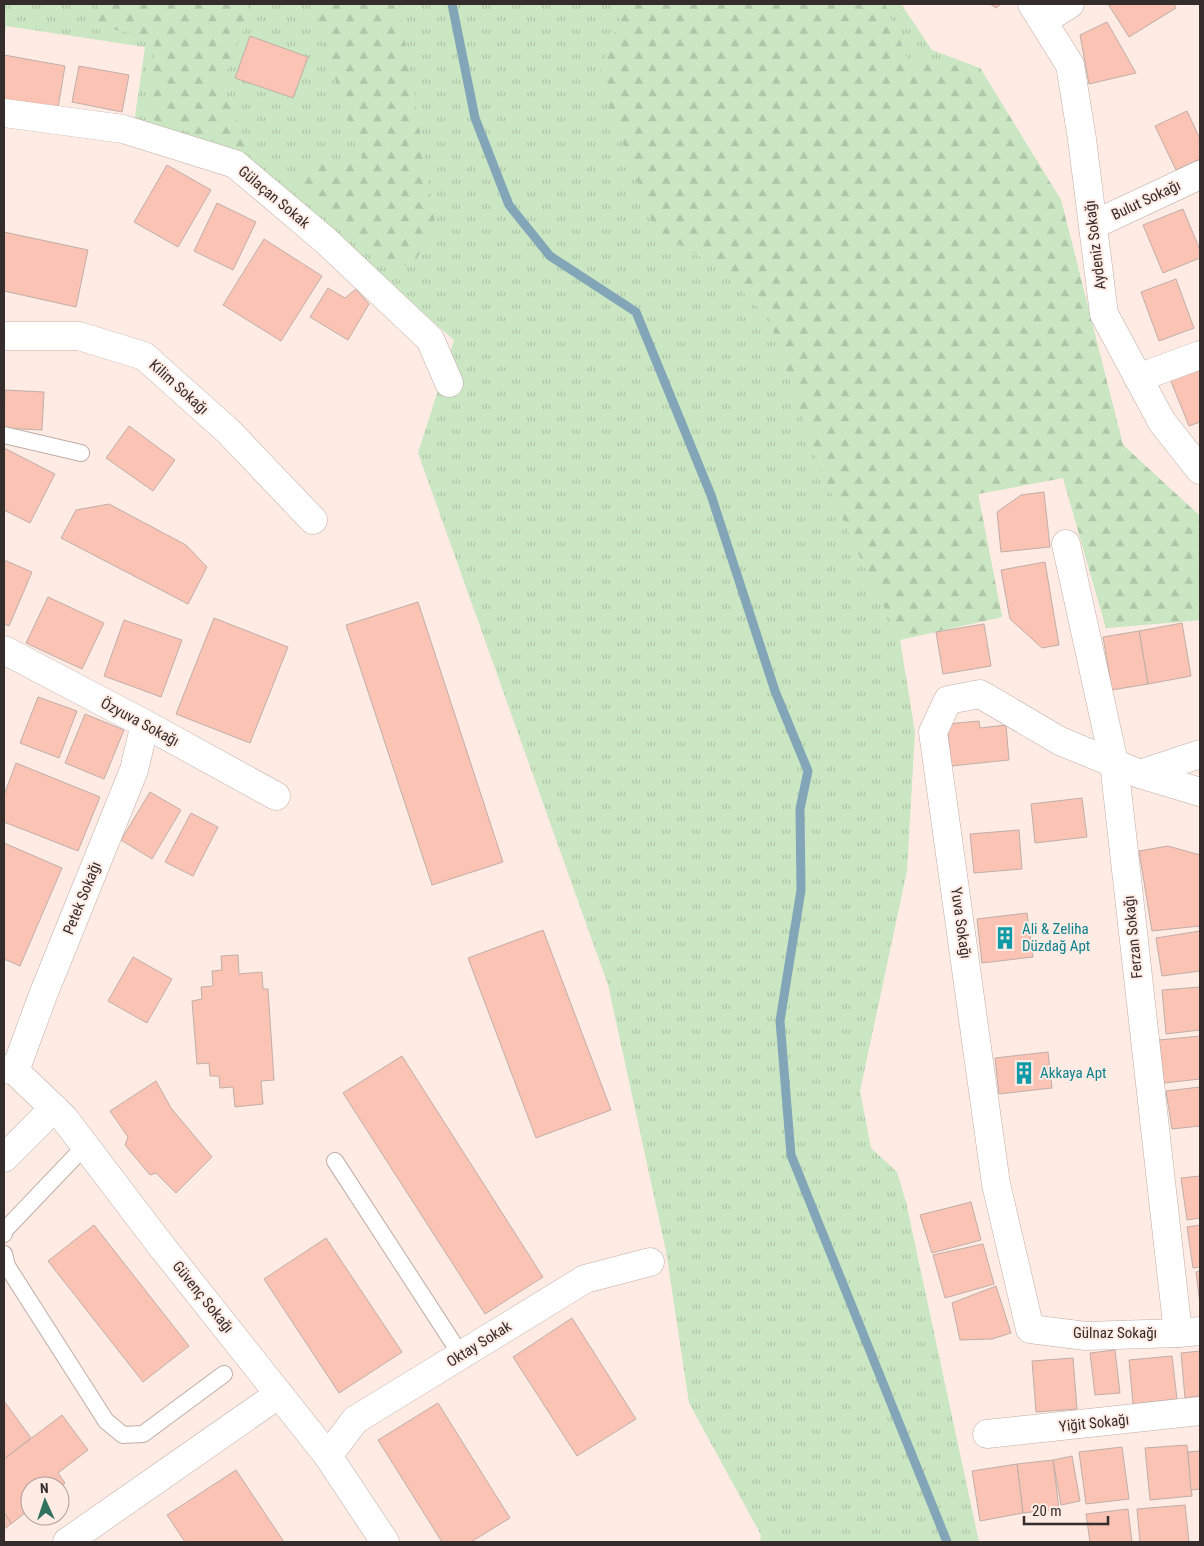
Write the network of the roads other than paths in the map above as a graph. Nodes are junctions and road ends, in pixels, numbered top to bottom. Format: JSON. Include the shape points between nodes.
{"nodes":[{"id":1,"x":1070,"y":4,"type":"edge"},
{"id":2,"x":1037,"y":12,"type":"edge"},
{"id":3,"x":4,"y":114,"type":"edge"},
{"id":4,"x":1200,"y":175,"type":"edge"},
{"id":5,"x":1093,"y":225,"type":"junction"},
{"id":6,"x":4,"y":336,"type":"edge"},
{"id":7,"x":1200,"y":355,"type":"edge"},
{"id":8,"x":1138,"y":378,"type":"junction"},
{"id":9,"x":449,"y":383,"type":"dead end"},
{"id":10,"x":4,"y":435,"type":"edge"},
{"id":11,"x":81,"y":453,"type":"dead end"},
{"id":12,"x":1200,"y":470,"type":"edge"},
{"id":13,"x":313,"y":520,"type":"dead end"},
{"id":14,"x":1066,"y":544,"type":"dead end"},
{"id":15,"x":4,"y":650,"type":"edge"},
{"id":16,"x":145,"y":724,"type":"junction"},
{"id":17,"x":1200,"y":754,"type":"edge"},
{"id":18,"x":1114,"y":763,"type":"junction"},
{"id":19,"x":1140,"y":774,"type":"junction"},
{"id":20,"x":1200,"y":792,"type":"edge"},
{"id":21,"x":276,"y":796,"type":"dead end"},
{"id":22,"x":9,"y":1070,"type":"edge"},
{"id":23,"x":54,"y":1108,"type":"junction"},
{"id":24,"x":85,"y":1146,"type":"junction"},
{"id":25,"x":4,"y":1158,"type":"edge"},
{"id":26,"x":335,"y":1161,"type":"dead end"},
{"id":27,"x":4,"y":1234,"type":"edge"},
{"id":28,"x":4,"y":1254,"type":"edge"},
{"id":29,"x":650,"y":1262,"type":"dead end"},
{"id":30,"x":1030,"y":1329,"type":"joint"},
{"id":31,"x":1189,"y":1332,"type":"edge"},
{"id":32,"x":461,"y":1356,"type":"junction"},
{"id":33,"x":224,"y":1374,"type":"dead end"},
{"id":34,"x":279,"y":1394,"type":"junction"},
{"id":35,"x":1200,"y":1411,"type":"edge"},
{"id":36,"x":987,"y":1434,"type":"dead end"},
{"id":37,"x":328,"y":1456,"type":"junction"},
{"id":38,"x":67,"y":1542,"type":"edge"},
{"id":39,"x":385,"y":1542,"type":"edge"}],
"edges":[{"from":1,"to":2,"type":"street"},
{"from":2,"to":5,"type":"street","name":"Aydeniz Sokağı","via":[[1070,65]]},
{"from":3,"to":9,"type":"street","name":"Gülaçan Sokak","via":[[124,128],[235,164],[325,240],[430,339]]},
{"from":4,"to":5,"type":"street","name":"Bulut Sokağı"},
{"from":5,"to":8,"type":"street","name":"Aydeniz Sokağı","via":[[1104,314]]},
{"from":6,"to":13,"type":"street","name":"Kilim Sokağı","via":[[79,336],[144,356],[228,430]]},
{"from":7,"to":8,"type":"street"},
{"from":8,"to":12,"type":"street","name":"Aydeniz Sokağı","via":[[1162,422]]},
{"from":10,"to":11,"type":"lane"},
{"from":14,"to":18,"type":"street","name":"Ferzan Sokağı"},
{"from":15,"to":16,"type":"street","name":"Özyuva Sokağı"},
{"from":16,"to":21,"type":"street","name":"Özyuva Sokağı"},
{"from":16,"to":22,"type":"street","name":"Petek Sokağı","via":[[134,770],[43,995]]},
{"from":17,"to":19,"type":"street"},
{"from":18,"to":19,"type":"street"},
{"from":18,"to":30,"type":"street","name":"Yuva Sokağı","via":[[1060,741],[980,694],[948,700],[933,732],[996,1184]]},
{"from":18,"to":31,"type":"street","name":"Ferzan Sokağı"},
{"from":19,"to":20,"type":"street"},
{"from":22,"to":23,"type":"street","name":"Güvenç Sokağı"},
{"from":23,"to":24,"type":"street","name":"Güvenç Sokağı"},
{"from":23,"to":25,"type":"street"},
{"from":24,"to":27,"type":"lane"},
{"from":24,"to":34,"type":"street","name":"Güvenç Sokağı"},
{"from":26,"to":32,"type":"lane"},
{"from":28,"to":33,"type":"lane","via":[[7,1266],[106,1421],[123,1435],[143,1434]]},
{"from":29,"to":32,"type":"street","name":"Oktay Sokak","via":[[586,1279]]},
{"from":30,"to":31,"type":"street","name":"Gülnaz Sokağı","via":[[1086,1336]]},
{"from":32,"to":37,"type":"street","name":"Oktay Sokak","via":[[355,1420]]},
{"from":34,"to":37,"type":"street","name":"Güvenç Sokağı"},
{"from":34,"to":38,"type":"street"},
{"from":35,"to":36,"type":"street","name":"Yiğit Sokağı"},
{"from":37,"to":39,"type":"street","name":"Güvenç Sokağı"}]}
